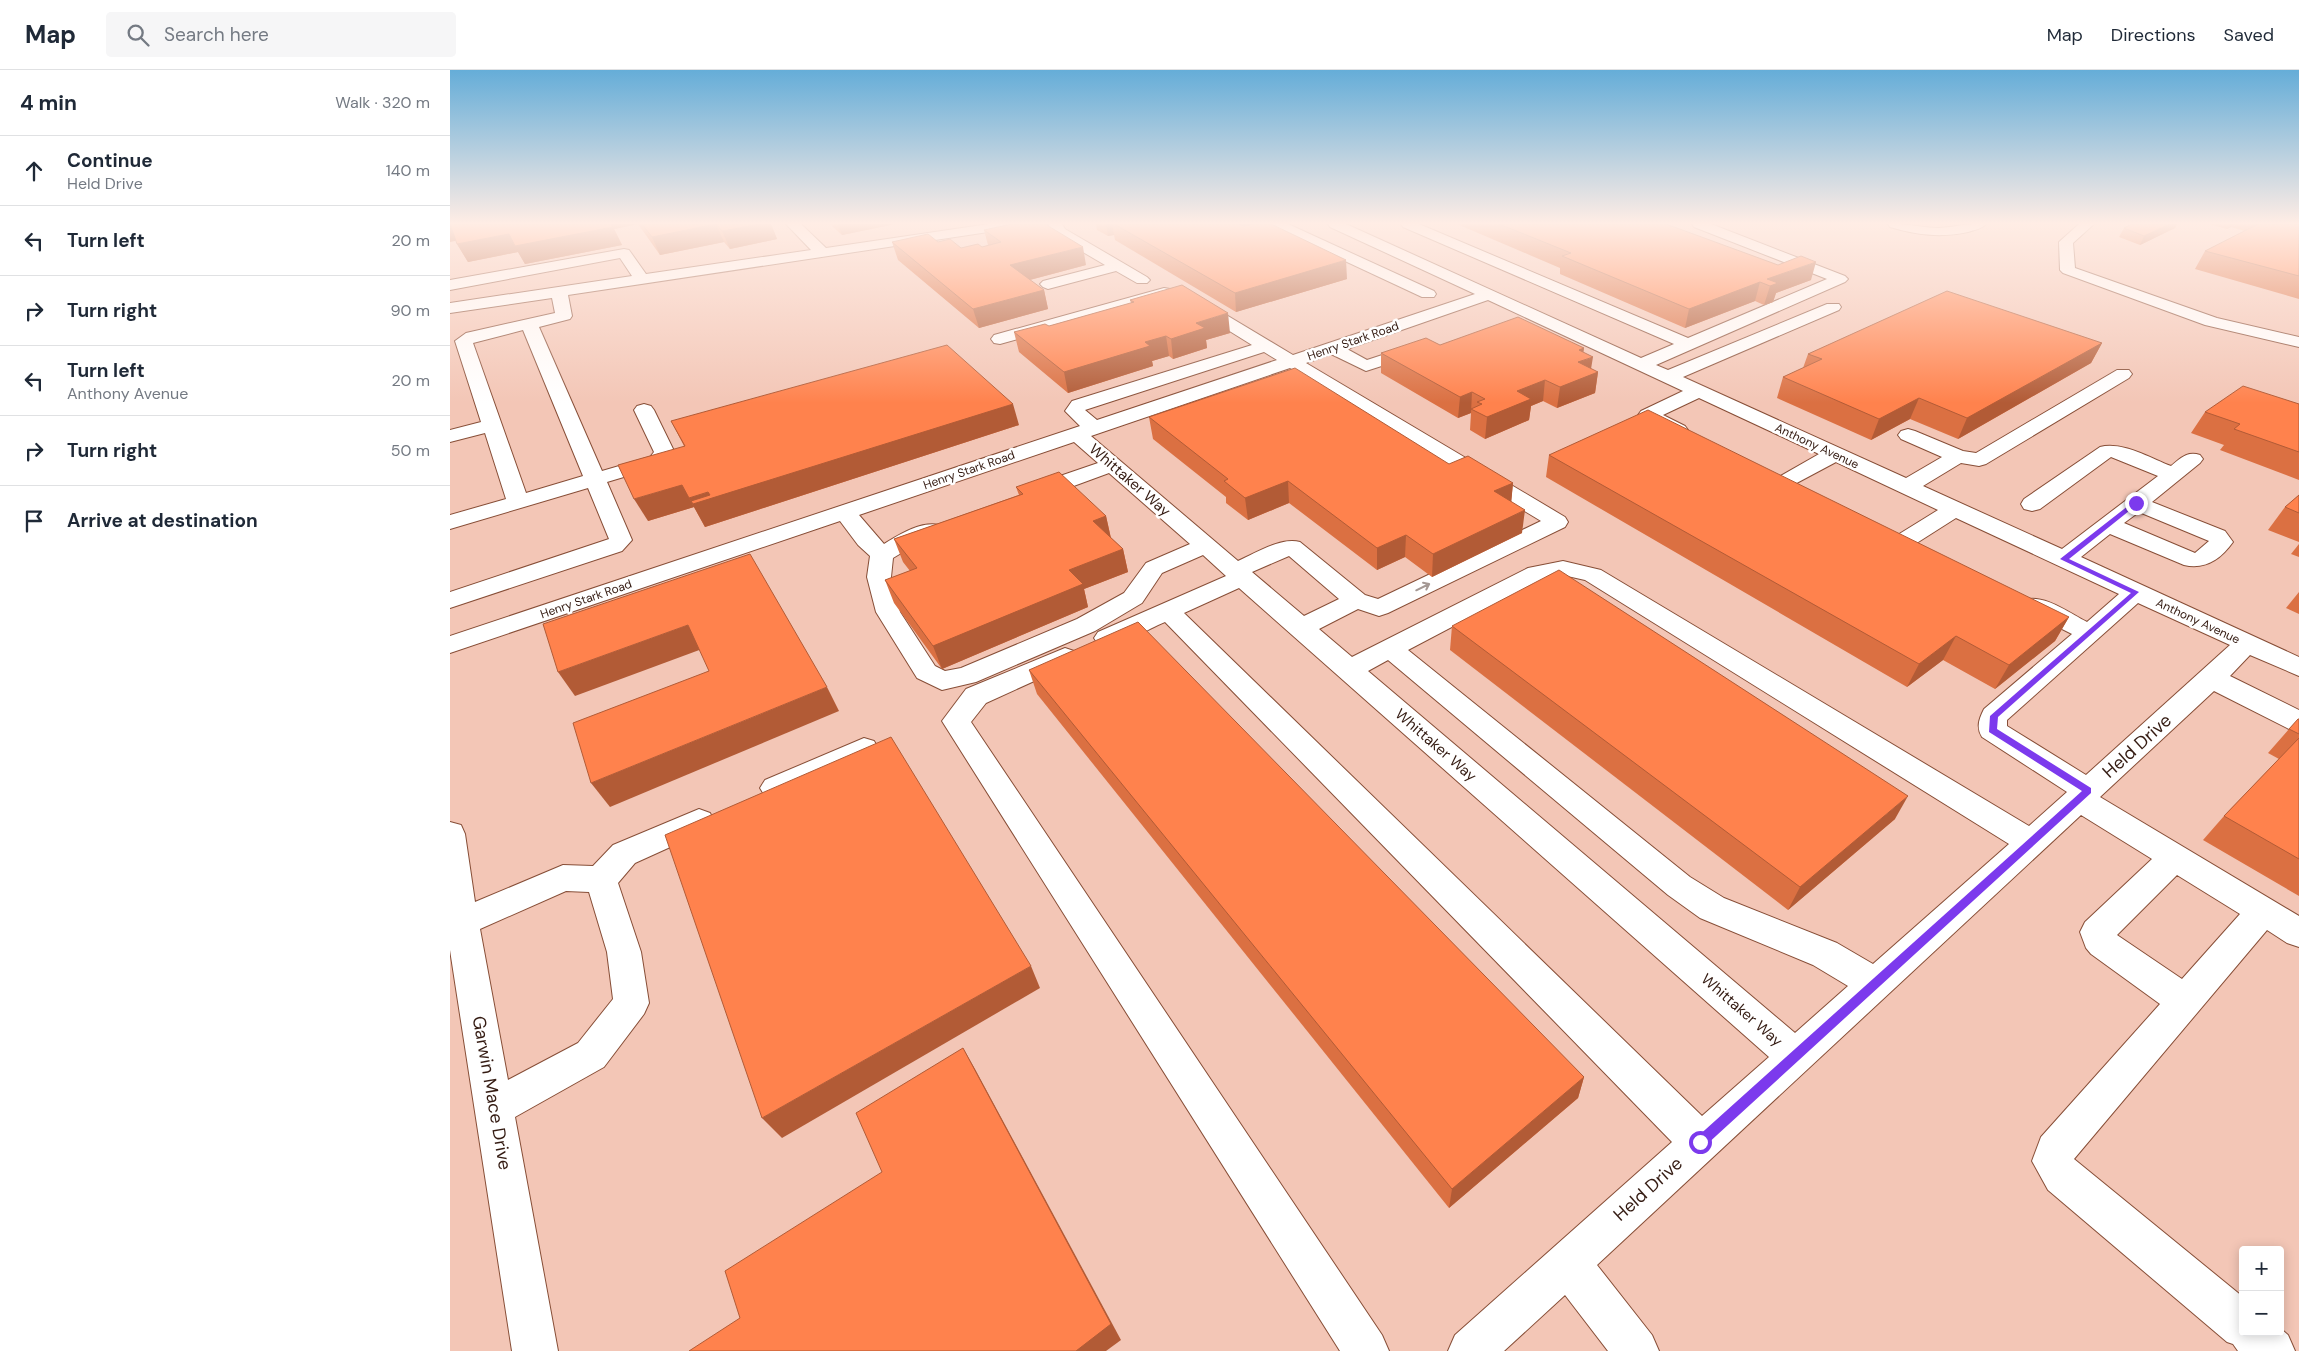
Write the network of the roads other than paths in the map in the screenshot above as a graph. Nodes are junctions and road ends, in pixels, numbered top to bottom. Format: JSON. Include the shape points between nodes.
{"nodes":[{"id":1,"x":611,"y":284,"type":"edge"},
{"id":2,"x":1406,"y":284,"type":"edge"},
{"id":3,"x":1472,"y":284,"type":"edge"},
{"id":4,"x":1542,"y":284,"type":"edge"},
{"id":5,"x":1547,"y":284,"type":"edge"},
{"id":6,"x":1829,"y":284,"type":"edge"},
{"id":7,"x":2106,"y":284,"type":"edge"},
{"id":8,"x":559,"y":292,"type":"junction"},
{"id":9,"x":1428,"y":294,"type":"dead end"},
{"id":10,"x":1493,"y":297,"type":"junction"},
{"id":11,"x":1834,"y":307,"type":"dead end"},
{"id":12,"x":450,"y":308,"type":"edge"},
{"id":13,"x":1533,"y":315,"type":"junction"},
{"id":14,"x":529,"y":324,"type":"junction"},
{"id":15,"x":1508,"y":324,"type":"edge"},
{"id":16,"x":1388,"y":329,"type":"junction"},
{"id":17,"x":1000,"y":339,"type":"dead end"},
{"id":18,"x":2299,"y":342,"type":"edge"},
{"id":19,"x":1688,"y":344,"type":"junction"},
{"id":20,"x":1265,"y":346,"type":"junction"},
{"id":21,"x":1333,"y":348,"type":"junction"},
{"id":22,"x":1290,"y":362,"type":"junction"},
{"id":23,"x":1640,"y":364,"type":"junction"},
{"id":24,"x":2123,"y":374,"type":"dead end"},
{"id":25,"x":1667,"y":377,"type":"junction"},
{"id":26,"x":1699,"y":391,"type":"junction"},
{"id":27,"x":644,"y":410,"type":"dead end"},
{"id":28,"x":492,"y":425,"type":"junction"},
{"id":29,"x":1086,"y":431,"type":"junction"},
{"id":30,"x":1908,"y":435,"type":"dead end"},
{"id":31,"x":450,"y":436,"type":"edge"},
{"id":32,"x":1699,"y":440,"type":"edge"},
{"id":33,"x":1835,"y":454,"type":"junction"},
{"id":34,"x":1958,"y":456,"type":"junction"},
{"id":35,"x":2193,"y":458,"type":"dead end"},
{"id":36,"x":1111,"y":465,"type":"junction"},
{"id":37,"x":2173,"y":474,"type":"junction"},
{"id":38,"x":595,"y":479,"type":"junction"},
{"id":39,"x":1906,"y":487,"type":"junction"},
{"id":40,"x":1810,"y":495,"type":"edge"},
{"id":41,"x":1011,"y":501,"type":"edge"},
{"id":42,"x":518,"y":502,"type":"junction"},
{"id":43,"x":2136,"y":503,"type":"junction"},
{"id":44,"x":2032,"y":504,"type":"dead end"},
{"id":45,"x":1955,"y":509,"type":"junction"},
{"id":46,"x":844,"y":512,"type":"junction"},
{"id":47,"x":956,"y":521,"type":"edge"},
{"id":48,"x":450,"y":522,"type":"edge"},
{"id":49,"x":2108,"y":525,"type":"junction"},
{"id":50,"x":1904,"y":541,"type":"edge"},
{"id":51,"x":1205,"y":546,"type":"junction"},
{"id":52,"x":882,"y":555,"type":"junction"},
{"id":53,"x":2064,"y":559,"type":"junction"},
{"id":54,"x":1238,"y":575,"type":"junction"},
{"id":55,"x":2136,"y":592,"type":"junction"},
{"id":56,"x":2019,"y":598,"type":"edge"},
{"id":57,"x":450,"y":600,"type":"edge"},
{"id":58,"x":1356,"y":600,"type":"junction"},
{"id":59,"x":1168,"y":611,"type":"junction"},
{"id":60,"x":1300,"y":628,"type":"junction"},
{"id":61,"x":2090,"y":633,"type":"junction"},
{"id":62,"x":2247,"y":643,"type":"junction"},
{"id":63,"x":450,"y":645,"type":"edge"},
{"id":64,"x":1391,"y":648,"type":"junction"},
{"id":65,"x":2299,"y":667,"type":"edge"},
{"id":66,"x":1349,"y":670,"type":"junction"},
{"id":67,"x":2211,"y":678,"type":"junction"},
{"id":68,"x":2299,"y":722,"type":"edge"},
{"id":69,"x":864,"y":748,"type":"edge"},
{"id":70,"x":2083,"y":795,"type":"junction"},
{"id":71,"x":749,"y":799,"type":"edge"},
{"id":72,"x":722,"y":811,"type":"edge"},
{"id":73,"x":2031,"y":842,"type":"junction"},
{"id":74,"x":2175,"y":857,"type":"junction"},
{"id":75,"x":451,"y":858,"type":"edge"},
{"id":76,"x":601,"y":880,"type":"junction"},
{"id":77,"x":2263,"y":911,"type":"junction"},
{"id":78,"x":463,"y":922,"type":"junction"},
{"id":79,"x":2299,"y":932,"type":"edge"},
{"id":80,"x":1875,"y":983,"type":"junction"},
{"id":81,"x":2185,"y":1001,"type":"junction"},
{"id":82,"x":1795,"y":1056,"type":"junction"},
{"id":83,"x":495,"y":1106,"type":"junction"},
{"id":84,"x":1700,"y":1142,"type":"junction"},
{"id":85,"x":1568,"y":1262,"type":"junction"},
{"id":86,"x":2239,"y":1323,"type":"edge"},
{"id":87,"x":2255,"y":1336,"type":"edge"},
{"id":88,"x":535,"y":1351,"type":"edge"},
{"id":89,"x":1366,"y":1351,"type":"edge"},
{"id":90,"x":1470,"y":1351,"type":"edge"},
{"id":91,"x":1636,"y":1351,"type":"edge"},
{"id":92,"x":2272,"y":1351,"type":"edge"}],
"edges":[{"from":1,"to":8,"type":"street"},
{"from":2,"to":9,"type":"street"},
{"from":3,"to":10,"type":"street","name":"Anthony Avenue"},
{"from":4,"to":10,"type":"street","name":"Henry Stark Road"},
{"from":5,"to":19,"type":"street"},
{"from":6,"to":19,"type":"street"},
{"from":7,"to":18,"type":"street","via":[[2259,336]]},
{"from":8,"to":12,"type":"street"},
{"from":8,"to":14,"type":"street","via":[[564,316]]},
{"from":10,"to":13,"type":"street","name":"Anthony Avenue"},
{"from":10,"to":16,"type":"street","name":"Henry Stark Road"},
{"from":11,"to":25,"type":"street"},
{"from":13,"to":15,"type":"street"},
{"from":13,"to":23,"type":"street","name":"Anthony Avenue"},
{"from":14,"to":28,"type":"street","via":[[464,341]]},
{"from":14,"to":38,"type":"street"},
{"from":16,"to":21,"type":"street","name":"Henry Stark Road"},
{"from":16,"to":21,"type":"street","via":[[1426,346],[1366,366]]},
{"from":17,"to":20,"type":"street","via":[[1164,293],[1182,295]]},
{"from":19,"to":23,"type":"street"},
{"from":20,"to":22,"type":"street"},
{"from":20,"to":29,"type":"street","name":"Whittaker Way","via":[[1079,405],[1075,411]]},
{"from":21,"to":22,"type":"street","name":"Henry Stark Road"},
{"from":22,"to":29,"type":"street","name":"Henry Stark Road"},
{"from":58,"to":22,"type":"street","one_way":true,"via":[[1379,608],[1557,522]]},
{"from":23,"to":25,"type":"street","name":"Anthony Avenue"},
{"from":24,"to":34,"type":"street","via":[[1980,460]]},
{"from":25,"to":26,"type":"street","name":"Anthony Avenue"},
{"from":26,"to":32,"type":"street","via":[[1640,419]]},
{"from":26,"to":33,"type":"street","name":"Anthony Avenue"},
{"from":27,"to":38,"type":"street","via":[[665,453],[657,461]]},
{"from":28,"to":31,"type":"street"},
{"from":28,"to":42,"type":"street"},
{"from":29,"to":36,"type":"street","name":"Whittaker Way"},
{"from":29,"to":46,"type":"street","name":"Henry Stark Road"},
{"from":30,"to":34,"type":"street"},
{"from":33,"to":39,"type":"street","name":"Anthony Avenue"},
{"from":33,"to":40,"type":"street","via":[[1776,478]]},
{"from":34,"to":39,"type":"street"},
{"from":35,"to":37,"type":"street"},
{"from":36,"to":41,"type":"street"},
{"from":36,"to":51,"type":"street","name":"Whittaker Way"},
{"from":37,"to":43,"type":"street"},
{"from":37,"to":44,"type":"street","via":[[2107,451]]},
{"from":38,"to":42,"type":"street"},
{"from":38,"to":57,"type":"street","via":[[621,540],[614,546]]},
{"from":39,"to":45,"type":"street","name":"Anthony Avenue"},
{"from":42,"to":48,"type":"street"},
{"from":43,"to":49,"type":"street"},
{"from":43,"to":49,"type":"street","via":[[2217,536],[2222,542],[2201,560],[2192,560]]},
{"from":45,"to":50,"type":"street"},
{"from":45,"to":53,"type":"street","name":"Anthony Avenue"},
{"from":46,"to":52,"type":"street"},
{"from":46,"to":63,"type":"street","name":"Henry Stark Road"},
{"from":47,"to":52,"type":"street","via":[[910,538]]},
{"from":49,"to":53,"type":"street"},
{"from":51,"to":52,"type":"street","via":[[1154,568],[1133,598],[1086,625],[967,676],[942,681],[926,672],[888,612],[879,577]]},
{"from":51,"to":54,"type":"street","name":"Whittaker Way"},
{"from":53,"to":55,"type":"street","name":"Anthony Avenue"},
{"from":54,"to":58,"type":"street","via":[[1292,547]]},
{"from":54,"to":59,"type":"street"},
{"from":54,"to":60,"type":"street","name":"Whittaker Way"},
{"from":55,"to":61,"type":"street"},
{"from":55,"to":62,"type":"street","name":"Anthony Avenue"},
{"from":56,"to":61,"type":"street"},
{"from":58,"to":60,"type":"street"},
{"from":59,"to":84,"type":"street"},
{"from":59,"to":89,"type":"street","via":[[976,696],[956,721]]},
{"from":60,"to":66,"type":"street","name":"Whittaker Way"},
{"from":61,"to":70,"type":"street","via":[[1994,716],[1992,730]]},
{"from":62,"to":65,"type":"street","name":"Anthony Avenue"},
{"from":62,"to":67,"type":"street","name":"Held Drive"},
{"from":64,"to":66,"type":"street"},
{"from":64,"to":73,"type":"street","via":[[1536,573],[1563,568],[1593,575]]},
{"from":64,"to":80,"type":"street","via":[[1679,886],[1712,908],[1826,954]]},
{"from":66,"to":82,"type":"street","name":"Whittaker Way"},
{"from":67,"to":68,"type":"street"},
{"from":67,"to":70,"type":"street","name":"Held Drive"},
{"from":69,"to":71,"type":"street"},
{"from":70,"to":73,"type":"street","name":"Held Drive"},
{"from":70,"to":74,"type":"street"},
{"from":72,"to":76,"type":"street","via":[[624,854]]},
{"from":73,"to":80,"type":"street","name":"Held Drive"},
{"from":74,"to":77,"type":"street"},
{"from":74,"to":81,"type":"street","via":[[2098,932],[2098,938],[2102,944]]},
{"from":75,"to":78,"type":"street","name":"Garwin Mace Drive"},
{"from":76,"to":78,"type":"street","via":[[564,878]]},
{"from":76,"to":83,"type":"street","via":[[624,952],[631,1003],[591,1055]]},
{"from":77,"to":79,"type":"street"},
{"from":77,"to":81,"type":"street"},
{"from":78,"to":83,"type":"street","name":"Garwin Mace Drive"},
{"from":80,"to":82,"type":"street","name":"Held Drive"},
{"from":81,"to":86,"type":"street","via":[[2055,1151],[2052,1161],[2062,1176]]},
{"from":82,"to":84,"type":"street","name":"Held Drive"},
{"from":83,"to":88,"type":"street","name":"Garwin Mace Drive"},
{"from":84,"to":85,"type":"street","name":"Held Drive"},
{"from":85,"to":90,"type":"street","name":"Held Drive"},
{"from":85,"to":91,"type":"street"},
{"from":87,"to":92,"type":"street"}]}
